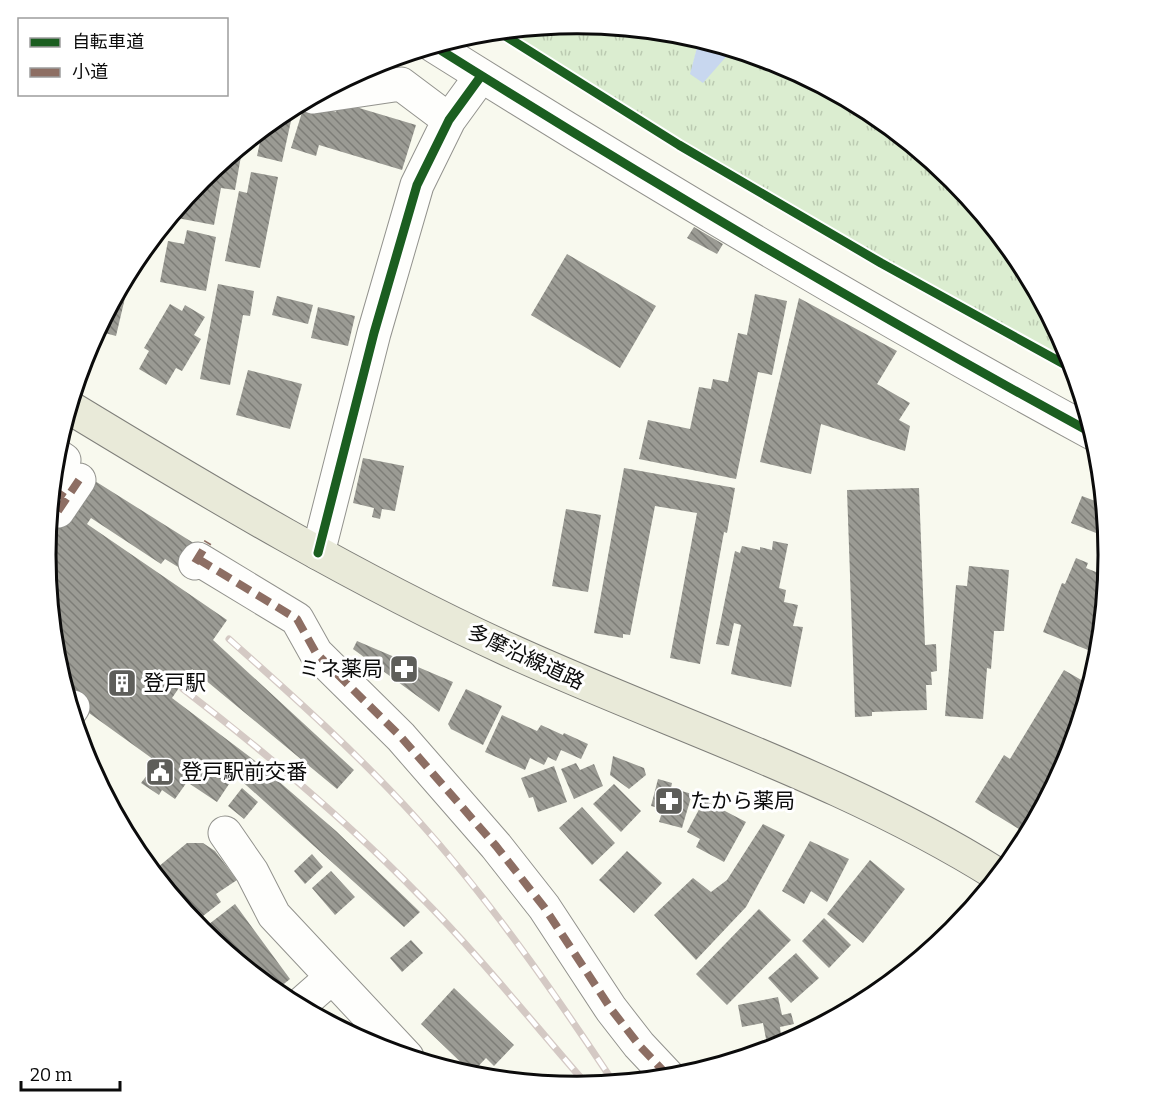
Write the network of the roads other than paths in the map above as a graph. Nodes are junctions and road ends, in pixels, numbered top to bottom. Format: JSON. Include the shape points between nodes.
{"nodes":[{"id":1,"x":443,"y":52,"type":"edge"},
{"id":2,"x":481,"y":76,"type":"junction"},
{"id":3,"x":337,"y":93,"type":"edge"},
{"id":4,"x":449,"y":120,"type":"junction"},
{"id":5,"x":76,"y":410,"type":"edge"},
{"id":6,"x":1081,"y":427,"type":"edge"},
{"id":7,"x":66,"y":465,"type":"edge"},
{"id":8,"x":58,"y":511,"type":"dead end"},
{"id":9,"x":318,"y":553,"type":"junction"},
{"id":10,"x":195,"y":564,"type":"dead end"},
{"id":11,"x":225,"y":833,"type":"dead end"},
{"id":12,"x":991,"y":871,"type":"edge"},
{"id":13,"x":331,"y":978,"type":"junction"},
{"id":14,"x":305,"y":1000,"type":"edge"},
{"id":15,"x":394,"y":1043,"type":"edge"},
{"id":16,"x":662,"y":1069,"type":"edge"}],
"edges":[{"from":1,"to":2,"type":"street"},
{"from":2,"to":4,"type":"street"},
{"from":2,"to":6,"type":"street","via":[[799,269]]},
{"from":3,"to":4,"type":"street","via":[[401,84]]},
{"from":4,"to":9,"type":"street","via":[[417,185],[374,333]]},
{"from":5,"to":9,"type":"main road","name":"多摩沿線道路"},
{"from":7,"to":8,"type":"street"},
{"from":9,"to":12,"type":"main road","name":"多摩沿線道路","via":[[507,649],[878,808]]},
{"from":10,"to":16,"type":"street","via":[[198,559],[297,619],[316,653],[401,737],[496,846],[544,907],[611,1009]]},
{"from":11,"to":13,"type":"street","via":[[252,872],[274,915]]},
{"from":13,"to":14,"type":"street"},
{"from":13,"to":15,"type":"street"}]}
